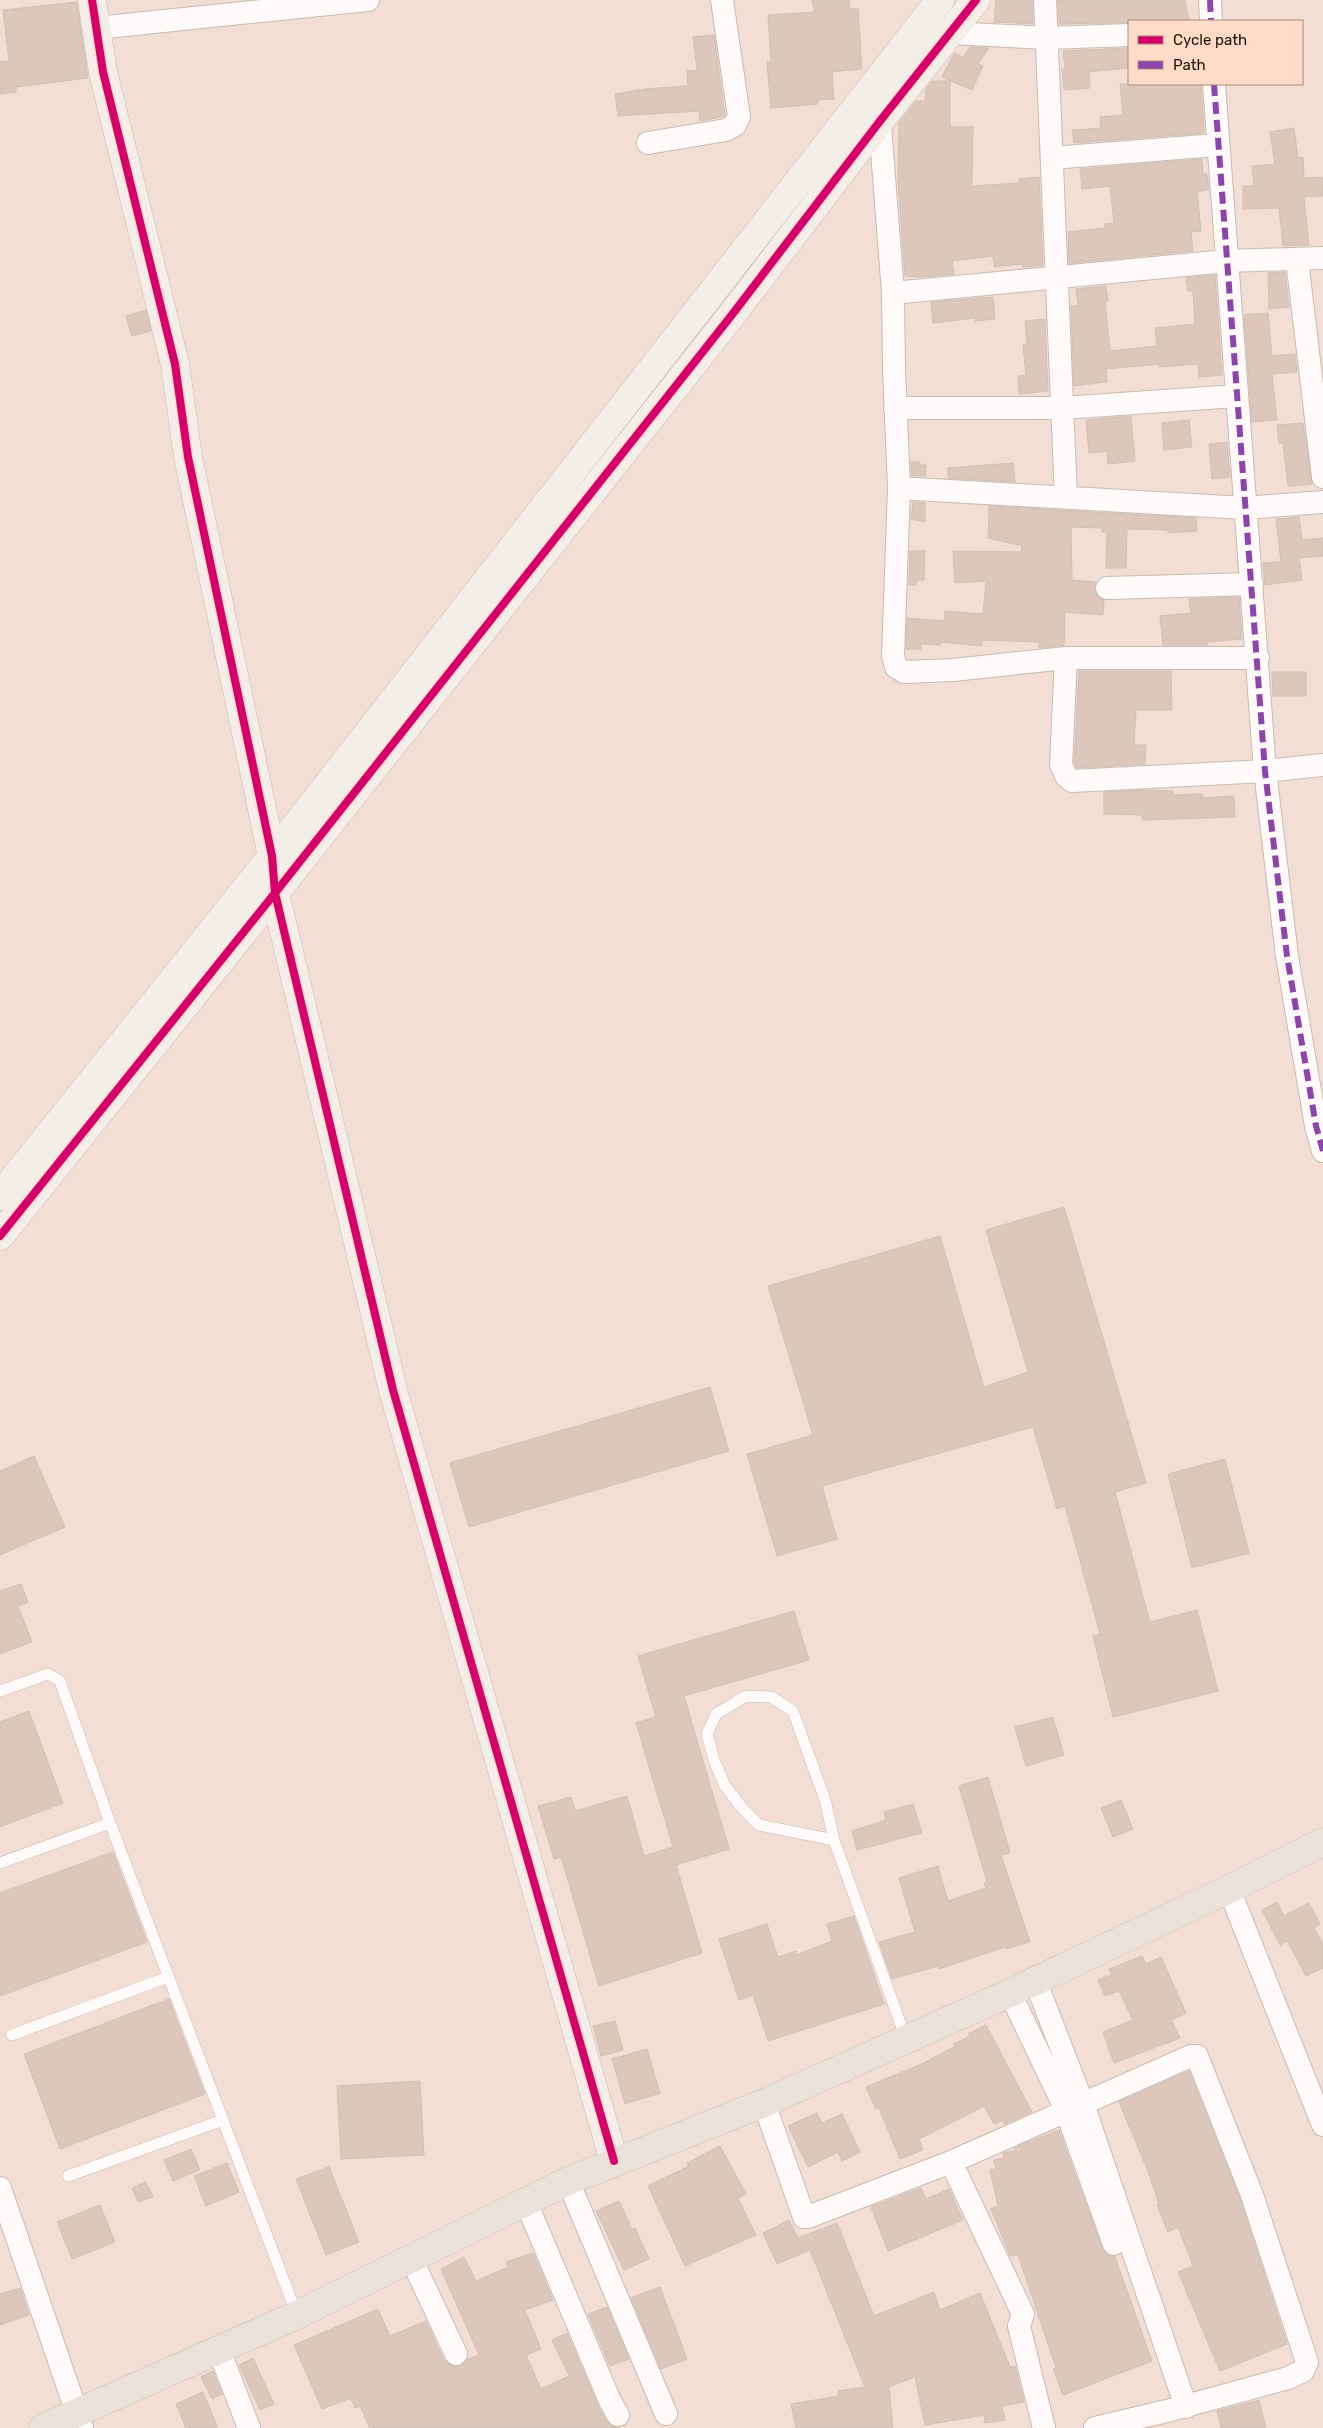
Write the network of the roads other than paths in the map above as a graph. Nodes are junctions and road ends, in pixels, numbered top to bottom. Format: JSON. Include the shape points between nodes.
{"nodes":[{"id":1,"x":92,"y":0,"type":"edge"},
{"id":2,"x":368,"y":0,"type":"edge"},
{"id":3,"x":722,"y":0,"type":"edge"},
{"id":4,"x":940,"y":0,"type":"edge"},
{"id":5,"x":976,"y":0,"type":"edge"},
{"id":6,"x":1045,"y":0,"type":"edge"},
{"id":7,"x":1210,"y":0,"type":"edge"},
{"id":8,"x":1211,"y":20,"type":"edge"},
{"id":9,"x":96,"y":28,"type":"junction"},
{"id":10,"x":950,"y":33,"type":"junction"},
{"id":11,"x":1128,"y":35,"type":"edge"},
{"id":12,"x":1048,"y":38,"type":"junction"},
{"id":13,"x":877,"y":81,"type":"junction"},
{"id":14,"x":1214,"y":85,"type":"edge"},
{"id":15,"x":880,"y":121,"type":"junction"},
{"id":16,"x":648,"y":143,"type":"dead end"},
{"id":17,"x":1217,"y":146,"type":"junction"},
{"id":18,"x":1052,"y":158,"type":"junction"},
{"id":19,"x":1323,"y":258,"type":"edge"},
{"id":20,"x":1297,"y":260,"type":"junction"},
{"id":21,"x":1226,"y":262,"type":"junction"},
{"id":22,"x":1056,"y":278,"type":"junction"},
{"id":23,"x":893,"y":293,"type":"junction"},
{"id":24,"x":1236,"y":396,"type":"junction"},
{"id":25,"x":895,"y":408,"type":"junction"},
{"id":26,"x":1062,"y":408,"type":"junction"},
{"id":27,"x":1323,"y":477,"type":"edge"},
{"id":28,"x":899,"y":488,"type":"junction"},
{"id":29,"x":1066,"y":497,"type":"junction"},
{"id":30,"x":1323,"y":502,"type":"edge"},
{"id":31,"x":1244,"y":508,"type":"junction"},
{"id":32,"x":1252,"y":584,"type":"junction"},
{"id":33,"x":1107,"y":588,"type":"dead end"},
{"id":34,"x":1066,"y":658,"type":"junction"},
{"id":35,"x":1258,"y":658,"type":"junction"},
{"id":36,"x":1323,"y":764,"type":"edge"},
{"id":37,"x":1265,"y":771,"type":"junction"},
{"id":38,"x":272,"y":856,"type":"junction"},
{"id":39,"x":275,"y":893,"type":"junction"},
{"id":40,"x":1319,"y":1126,"type":"edge"},
{"id":41,"x":1323,"y":1150,"type":"edge"},
{"id":42,"x":0,"y":1196,"type":"edge"},
{"id":43,"x":0,"y":1236,"type":"edge"},
{"id":44,"x":0,"y":1691,"type":"edge"},
{"id":45,"x":110,"y":1823,"type":"junction"},
{"id":46,"x":834,"y":1840,"type":"junction"},
{"id":47,"x":1323,"y":1842,"type":"edge"},
{"id":48,"x":0,"y":1863,"type":"edge"},
{"id":49,"x":1229,"y":1889,"type":"junction"},
{"id":50,"x":168,"y":1976,"type":"junction"},
{"id":51,"x":1035,"y":1980,"type":"junction"},
{"id":52,"x":1010,"y":1994,"type":"junction"},
{"id":53,"x":12,"y":2036,"type":"dead end"},
{"id":54,"x":906,"y":2040,"type":"junction"},
{"id":55,"x":764,"y":2103,"type":"junction"},
{"id":56,"x":1074,"y":2108,"type":"junction"},
{"id":57,"x":223,"y":2120,"type":"junction"},
{"id":58,"x":1323,"y":2125,"type":"edge"},
{"id":59,"x":614,"y":2161,"type":"junction"},
{"id":60,"x":951,"y":2162,"type":"junction"},
{"id":61,"x":68,"y":2176,"type":"dead end"},
{"id":62,"x":568,"y":2181,"type":"junction"},
{"id":63,"x":0,"y":2188,"type":"edge"},
{"id":64,"x":526,"y":2202,"type":"junction"},
{"id":65,"x":411,"y":2258,"type":"junction"},
{"id":66,"x":297,"y":2315,"type":"junction"},
{"id":67,"x":219,"y":2350,"type":"junction"},
{"id":68,"x":456,"y":2354,"type":"dead end"},
{"id":69,"x":1179,"y":2409,"type":"junction"},
{"id":70,"x":666,"y":2414,"type":"dead end"},
{"id":71,"x":618,"y":2415,"type":"dead end"},
{"id":72,"x":79,"y":2420,"type":"edge"},
{"id":73,"x":43,"y":2428,"type":"edge"},
{"id":74,"x":249,"y":2428,"type":"edge"},
{"id":75,"x":1044,"y":2428,"type":"edge"},
{"id":76,"x":1095,"y":2428,"type":"edge"}],
"edges":[{"from":1,"to":9,"type":"street"},
{"from":2,"to":9,"type":"street"},
{"from":3,"to":16,"type":"street","via":[[739,117],[736,125],[726,130]]},
{"from":4,"to":13,"type":"street"},
{"from":5,"to":10,"type":"street"},
{"from":6,"to":12,"type":"street"},
{"from":7,"to":8,"type":"street"},
{"from":9,"to":38,"type":"street","via":[[103,72],[175,364],[188,457]]},
{"from":10,"to":12,"type":"street"},
{"from":10,"to":15,"type":"street"},
{"from":11,"to":12,"type":"street"},
{"from":12,"to":18,"type":"street"},
{"from":13,"to":15,"type":"street"},
{"from":13,"to":38,"type":"street"},
{"from":14,"to":17,"type":"street"},
{"from":15,"to":23,"type":"street"},
{"from":15,"to":39,"type":"street","via":[[725,324]]},
{"from":17,"to":18,"type":"street"},
{"from":17,"to":21,"type":"street"},
{"from":18,"to":22,"type":"street"},
{"from":19,"to":20,"type":"street"},
{"from":20,"to":21,"type":"street"},
{"from":20,"to":27,"type":"street"},
{"from":21,"to":22,"type":"street"},
{"from":21,"to":24,"type":"street"},
{"from":22,"to":23,"type":"street"},
{"from":22,"to":26,"type":"street"},
{"from":23,"to":25,"type":"street"},
{"from":24,"to":26,"type":"street"},
{"from":24,"to":31,"type":"street"},
{"from":25,"to":26,"type":"street"},
{"from":25,"to":28,"type":"street"},
{"from":26,"to":29,"type":"street"},
{"from":28,"to":29,"type":"street"},
{"from":28,"to":34,"type":"street","via":[[893,656],[896,667],[904,672],[953,670]]},
{"from":29,"to":31,"type":"street"},
{"from":30,"to":31,"type":"street"},
{"from":31,"to":32,"type":"street"},
{"from":32,"to":33,"type":"street"},
{"from":32,"to":35,"type":"street"},
{"from":34,"to":35,"type":"street"},
{"from":34,"to":37,"type":"street","via":[[1061,765],[1072,781]]},
{"from":35,"to":37,"type":"street"},
{"from":36,"to":37,"type":"street"},
{"from":37,"to":40,"type":"street","via":[[1287,956]]},
{"from":38,"to":39,"type":"street"},
{"from":38,"to":42,"type":"street"},
{"from":39,"to":43,"type":"street"},
{"from":39,"to":59,"type":"street","via":[[392,1390]]},
{"from":40,"to":41,"type":"street"},
{"from":44,"to":45,"type":"lane","via":[[48,1674],[60,1682]]},
{"from":45,"to":48,"type":"lane"},
{"from":45,"to":50,"type":"lane"},
{"from":46,"to":46,"type":"lane","via":[[825,1800],[793,1711],[771,1697],[746,1696],[716,1714],[707,1734],[714,1760],[725,1786],[743,1809],[759,1825]]},
{"from":46,"to":54,"type":"lane"},
{"from":47,"to":49,"type":"main road"},
{"from":49,"to":51,"type":"main road"},
{"from":49,"to":58,"type":"street"},
{"from":50,"to":53,"type":"lane"},
{"from":50,"to":57,"type":"lane"},
{"from":51,"to":52,"type":"main road"},
{"from":51,"to":56,"type":"street"},
{"from":52,"to":54,"type":"main road"},
{"from":52,"to":56,"type":"street"},
{"from":54,"to":55,"type":"main road"},
{"from":55,"to":59,"type":"main road"},
{"from":55,"to":60,"type":"street","via":[[806,2218]]},
{"from":56,"to":60,"type":"street"},
{"from":56,"to":69,"type":"street"},
{"from":56,"to":69,"type":"street","via":[[1197,2056],[1252,2195],[1307,2362],[1299,2374]]},
{"from":57,"to":61,"type":"lane"},
{"from":57,"to":66,"type":"lane"},
{"from":59,"to":62,"type":"main road"},
{"from":60,"to":75,"type":"street","via":[[1023,2314],[1019,2326]]},
{"from":62,"to":64,"type":"main road"},
{"from":62,"to":70,"type":"street"},
{"from":63,"to":72,"type":"street"},
{"from":64,"to":65,"type":"main road"},
{"from":64,"to":71,"type":"street"},
{"from":65,"to":66,"type":"main road"},
{"from":65,"to":68,"type":"street"},
{"from":66,"to":67,"type":"main road"},
{"from":67,"to":72,"type":"main road"},
{"from":67,"to":74,"type":"street"},
{"from":69,"to":76,"type":"street"},
{"from":72,"to":73,"type":"main road"}]}
